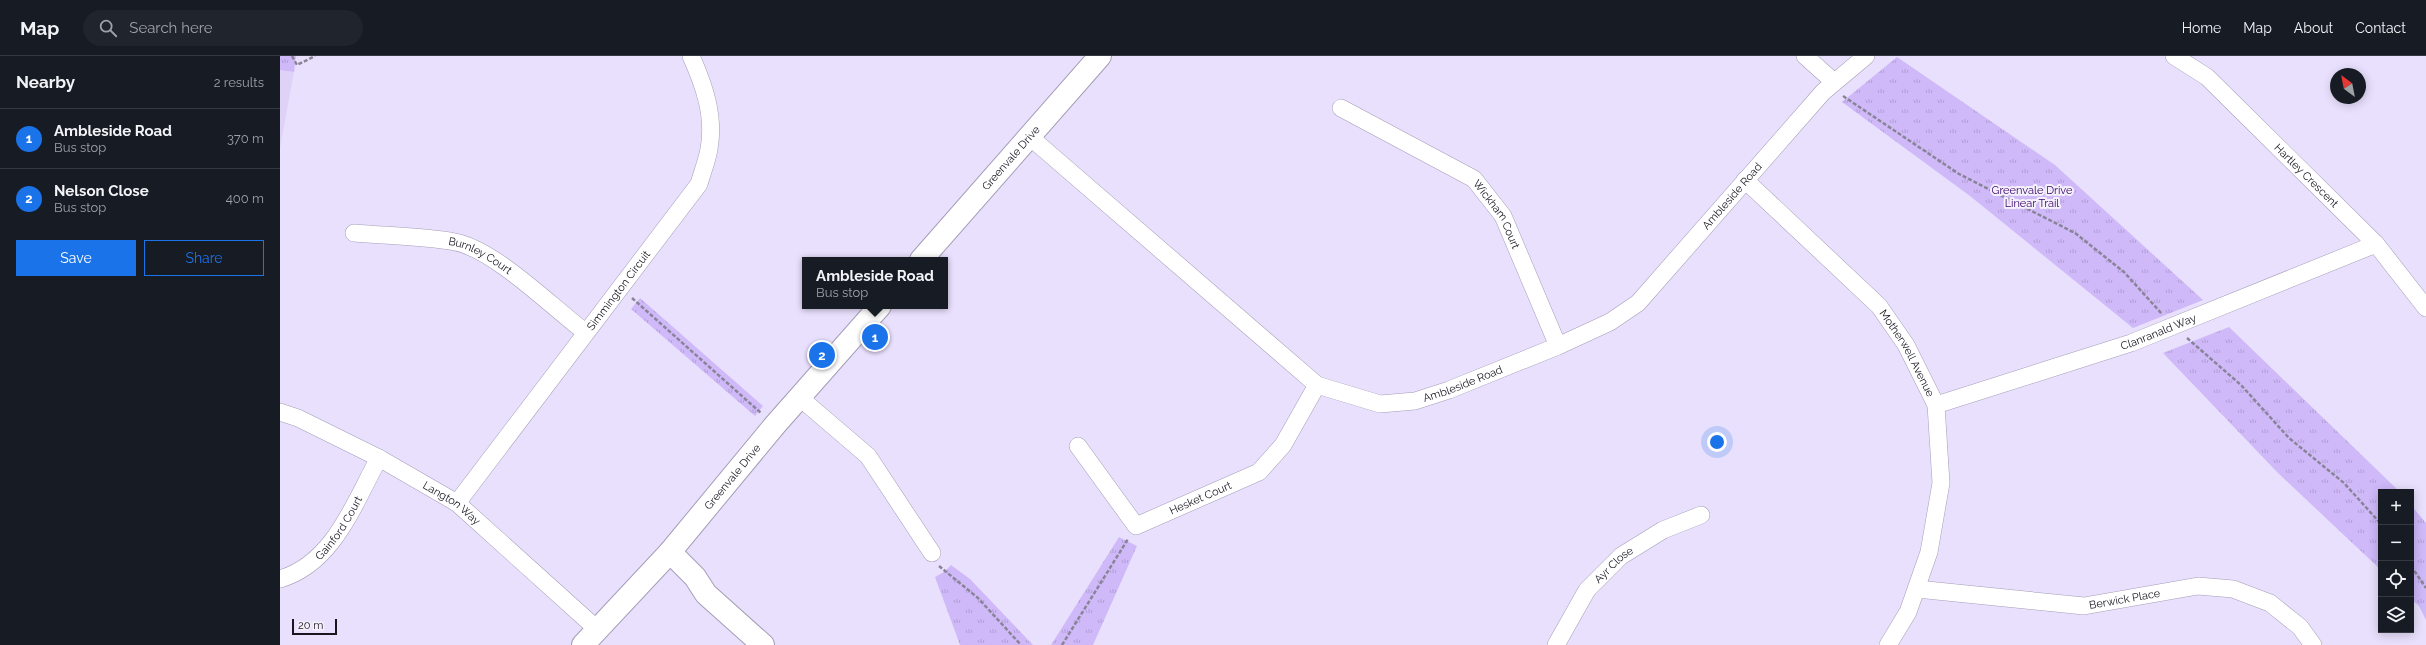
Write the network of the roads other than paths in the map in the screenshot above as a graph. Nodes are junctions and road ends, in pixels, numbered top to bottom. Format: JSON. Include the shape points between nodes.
{"nodes":[{"id":1,"x":691,"y":56,"type":"edge"},
{"id":2,"x":1100,"y":56,"type":"edge"},
{"id":3,"x":1805,"y":56,"type":"edge"},
{"id":4,"x":1866,"y":56,"type":"edge"},
{"id":5,"x":2174,"y":56,"type":"edge"},
{"id":6,"x":1836,"y":87,"type":"junction"},
{"id":7,"x":1341,"y":108,"type":"dead end"},
{"id":8,"x":1030,"y":137,"type":"junction"},
{"id":9,"x":1745,"y":180,"type":"junction"},
{"id":10,"x":354,"y":233,"type":"dead end"},
{"id":11,"x":2376,"y":244,"type":"junction"},
{"id":12,"x":924,"y":257,"type":"edge"},
{"id":13,"x":2426,"y":308,"type":"edge"},
{"id":14,"x":877,"y":309,"type":"edge"},
{"id":15,"x":585,"y":332,"type":"junction"},
{"id":16,"x":1558,"y":346,"type":"junction"},
{"id":17,"x":1317,"y":385,"type":"junction"},
{"id":18,"x":799,"y":397,"type":"junction"},
{"id":19,"x":1936,"y":405,"type":"junction"},
{"id":20,"x":280,"y":412,"type":"edge"},
{"id":21,"x":1078,"y":446,"type":"dead end"},
{"id":22,"x":379,"y":458,"type":"junction"},
{"id":23,"x":457,"y":503,"type":"junction"},
{"id":24,"x":1701,"y":515,"type":"dead end"},
{"id":25,"x":932,"y":553,"type":"road end"},
{"id":26,"x":664,"y":558,"type":"junction"},
{"id":27,"x":280,"y":579,"type":"edge"},
{"id":28,"x":1917,"y":589,"type":"junction"},
{"id":29,"x":590,"y":638,"type":"edge"},
{"id":30,"x":763,"y":645,"type":"edge"},
{"id":31,"x":1556,"y":645,"type":"edge"},
{"id":32,"x":1888,"y":645,"type":"edge"},
{"id":33,"x":2313,"y":645,"type":"edge"}],
"edges":[{"from":1,"to":15,"type":"street","name":"Simmington Circuit","via":[[701,78],[710,114],[709,149],[698,184]]},
{"from":2,"to":8,"type":"street","name":"Greenvale Drive"},
{"from":3,"to":6,"type":"street"},
{"from":4,"to":6,"type":"street","name":"Ambleside Road"},
{"from":5,"to":11,"type":"street","name":"Hartley Crescent","via":[[2207,77]]},
{"from":6,"to":9,"type":"street","name":"Ambleside Road"},
{"from":7,"to":16,"type":"street","name":"Wickham Court","via":[[1474,178],[1503,216]]},
{"from":8,"to":12,"type":"street","name":"Greenvale Drive"},
{"from":8,"to":17,"type":"street","name":"Ambleside Road"},
{"from":9,"to":16,"type":"street","name":"Ambleside Road","via":[[1638,304],[1610,322]]},
{"from":9,"to":19,"type":"street","name":"Motherwell Avenue","via":[[1879,306],[1906,345]]},
{"from":10,"to":15,"type":"street","name":"Burnley Court","via":[[456,242],[476,249],[494,259]]},
{"from":11,"to":13,"type":"street","name":"Hartley Crescent"},
{"from":11,"to":19,"type":"street","name":"Clanranald Way","via":[[2132,343]]},
{"from":14,"to":18,"type":"street","name":"Greenvale Drive"},
{"from":15,"to":23,"type":"street","name":"Simmington Circuit"},
{"from":16,"to":17,"type":"street","name":"Ambleside Road","via":[[1415,401],[1380,404]]},
{"from":17,"to":21,"type":"street","name":"Hesket Court","via":[[1283,445],[1259,472],[1136,526]]},
{"from":18,"to":25,"type":"street","via":[[868,456]]},
{"from":18,"to":26,"type":"street","name":"Greenvale Drive"},
{"from":19,"to":28,"type":"street","name":"Motherwell Avenue","via":[[1941,482],[1929,552]]},
{"from":20,"to":22,"type":"street","name":"Langton Way","via":[[298,418]]},
{"from":22,"to":23,"type":"street","name":"Langton Way"},
{"from":22,"to":27,"type":"street","name":"Gainford Court","via":[[337,535],[323,553],[304,569]]},
{"from":23,"to":29,"type":"street","name":"Langton Way"},
{"from":24,"to":31,"type":"street","name":"Ayr Close","via":[[1663,530],[1621,556],[1587,590]]},
{"from":26,"to":29,"type":"street","name":"Greenvale Drive"},
{"from":26,"to":30,"type":"street","via":[[688,586],[706,594]]},
{"from":28,"to":32,"type":"street","name":"Motherwell Avenue","via":[[1908,612]]},
{"from":28,"to":33,"type":"street","name":"Berwick Place","via":[[2084,606],[2198,586],[2233,589],[2270,603],[2300,627]]}]}
